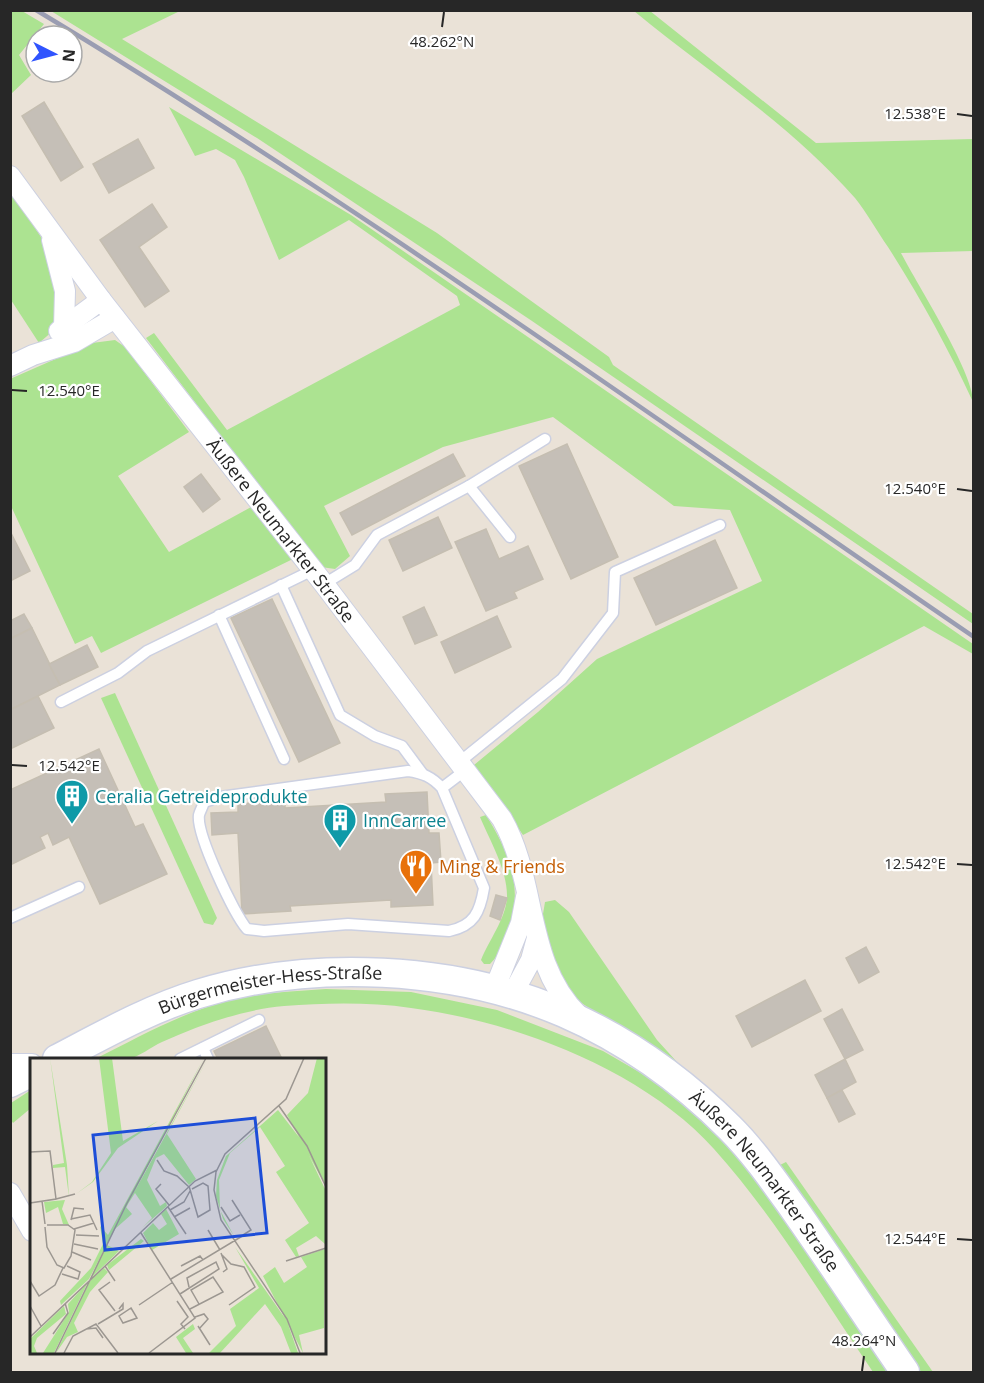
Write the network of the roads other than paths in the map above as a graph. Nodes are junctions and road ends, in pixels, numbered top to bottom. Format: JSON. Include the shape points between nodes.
{"nodes":[{"id":1,"x":10,"y":176,"type":"edge"},
{"id":2,"x":47,"y":226,"type":"junction"},
{"id":3,"x":101,"y":300,"type":"junction"},
{"id":4,"x":115,"y":318,"type":"junction"},
{"id":5,"x":61,"y":329,"type":"junction"},
{"id":6,"x":33,"y":355,"type":"junction"},
{"id":7,"x":10,"y":366,"type":"edge"},
{"id":8,"x":545,"y":439,"type":"dead end"},
{"id":9,"x":469,"y":486,"type":"junction"},
{"id":10,"x":720,"y":525,"type":"dead end"},
{"id":11,"x":510,"y":537,"type":"dead end"},
{"id":12,"x":319,"y":577,"type":"junction"},
{"id":13,"x":281,"y":585,"type":"junction"},
{"id":14,"x":219,"y":615,"type":"junction"},
{"id":15,"x":61,"y":702,"type":"dead end"},
{"id":16,"x":284,"y":759,"type":"dead end"},
{"id":17,"x":460,"y":768,"type":"junction"},
{"id":18,"x":422,"y":773,"type":"junction"},
{"id":19,"x":442,"y":788,"type":"junction"},
{"id":20,"x":79,"y":887,"type":"dead end"},
{"id":21,"x":527,"y":894,"type":"junction"},
{"id":22,"x":10,"y":918,"type":"edge"},
{"id":23,"x":537,"y":936,"type":"junction"},
{"id":24,"x":503,"y":993,"type":"junction"},
{"id":25,"x":259,"y":1020,"type":"dead end"},
{"id":26,"x":590,"y":1025,"type":"junction"},
{"id":27,"x":202,"y":1048,"type":"junction"},
{"id":28,"x":59,"y":1058,"type":"edge"},
{"id":29,"x":182,"y":1058,"type":"edge"},
{"id":30,"x":207,"y":1058,"type":"edge"},
{"id":31,"x":10,"y":1064,"type":"edge"},
{"id":32,"x":30,"y":1064,"type":"edge"},
{"id":33,"x":30,"y":1073,"type":"edge"},
{"id":34,"x":10,"y":1083,"type":"edge"},
{"id":35,"x":10,"y":1193,"type":"edge"},
{"id":36,"x":30,"y":1228,"type":"edge"},
{"id":37,"x":904,"y":1372,"type":"edge"}],
"edges":[{"from":1,"to":2,"type":"street","name":"Äußere Neumarkter Straße"},
{"from":2,"to":3,"type":"street","name":"Äußere Neumarkter Straße"},
{"from":2,"to":5,"type":"street","via":[[65,291],[67,307]]},
{"from":3,"to":4,"type":"street","name":"Äußere Neumarkter Straße"},
{"from":3,"to":5,"type":"street"},
{"from":4,"to":6,"type":"street","via":[[74,342]]},
{"from":4,"to":12,"type":"street","name":"Äußere Neumarkter Straße"},
{"from":5,"to":6,"type":"street"},
{"from":6,"to":7,"type":"street"},
{"from":8,"to":9,"type":"lane"},
{"from":9,"to":11,"type":"lane"},
{"from":9,"to":12,"type":"lane","via":[[376,535],[355,565]]},
{"from":10,"to":17,"type":"lane","via":[[615,572],[613,613],[562,679]]},
{"from":12,"to":13,"type":"lane"},
{"from":12,"to":17,"type":"street","name":"Äußere Neumarkter Straße"},
{"from":13,"to":14,"type":"lane"},
{"from":13,"to":18,"type":"lane","via":[[340,715],[375,736],[402,746]]},
{"from":14,"to":15,"type":"lane","via":[[147,651],[118,673]]},
{"from":14,"to":16,"type":"lane"},
{"from":17,"to":19,"type":"lane"},
{"from":17,"to":21,"type":"street","name":"Äußere Neumarkter Straße","via":[[511,835]]},
{"from":18,"to":19,"type":"lane"},
{"from":18,"to":19,"type":"lane","via":[[408,771],[204,802],[199,816],[204,839],[237,918],[247,929],[264,931],[348,924],[449,931],[462,928],[473,921],[484,888]]},
{"from":20,"to":22,"type":"lane"},
{"from":21,"to":23,"type":"street","name":"Äußere Neumarkter Straße"},
{"from":21,"to":24,"type":"street","name":"Äußere Neumarkter Straße"},
{"from":23,"to":24,"type":"street","name":"Äußere Neumarkter Straße","via":[[531,960]]},
{"from":23,"to":26,"type":"street","name":"Äußere Neumarkter Straße","via":[[555,987]]},
{"from":24,"to":26,"type":"main road","name":"Äußere Neumarkter Straße"},
{"from":24,"to":28,"type":"main road","name":"Bürgermeister-Hess-Straße","via":[[379,973],[279,977],[234,984],[187,998]]},
{"from":25,"to":27,"type":"lane"},
{"from":26,"to":37,"type":"main road","name":"Äußere Neumarkter Straße","via":[[666,1073],[732,1129],[818,1242]]},
{"from":27,"to":29,"type":"lane"},
{"from":27,"to":30,"type":"lane"},
{"from":31,"to":32,"type":"street"},
{"from":33,"to":34,"type":"main road"},
{"from":35,"to":36,"type":"street"}]}
